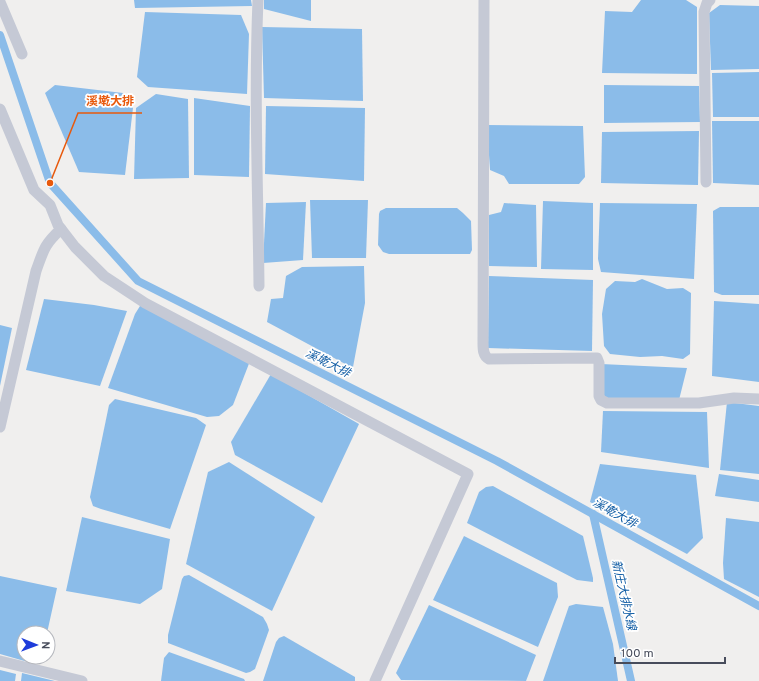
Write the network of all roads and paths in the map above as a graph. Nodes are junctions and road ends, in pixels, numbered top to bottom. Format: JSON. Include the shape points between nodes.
{"nodes":[{"id":1,"x":258,"y":0,"type":"edge"},
{"id":2,"x":484,"y":0,"type":"edge"},
{"id":3,"x":710,"y":0,"type":"edge"},
{"id":4,"x":0,"y":2,"type":"edge"},
{"id":5,"x":22,"y":54,"type":"dead end"},
{"id":6,"x":0,"y":109,"type":"edge"},
{"id":7,"x":706,"y":182,"type":"dead end"},
{"id":8,"x":61,"y":229,"type":"junction"},
{"id":9,"x":259,"y":286,"type":"dead end"},
{"id":10,"x":759,"y":399,"type":"edge"},
{"id":11,"x":0,"y":427,"type":"edge"},
{"id":12,"x":0,"y":661,"type":"edge"},
{"id":13,"x":82,"y":681,"type":"edge"},
{"id":14,"x":375,"y":681,"type":"edge"}],
"edges":[{"from":1,"to":9,"type":"lane","via":[[256,94]]},
{"from":2,"to":10,"type":"lane","via":[[483,352],[486,357],[597,358],[599,396],[607,403],[699,403],[734,398]]},
{"from":3,"to":7,"type":"lane","via":[[704,12]]},
{"from":4,"to":5,"type":"lane"},
{"from":6,"to":8,"type":"lane","via":[[34,190],[50,205]]},
{"from":8,"to":11,"type":"lane","via":[[44,247],[36,271]]},
{"from":8,"to":14,"type":"lane","via":[[104,276],[145,303],[468,474]]},
{"from":12,"to":13,"type":"lane"}]}
